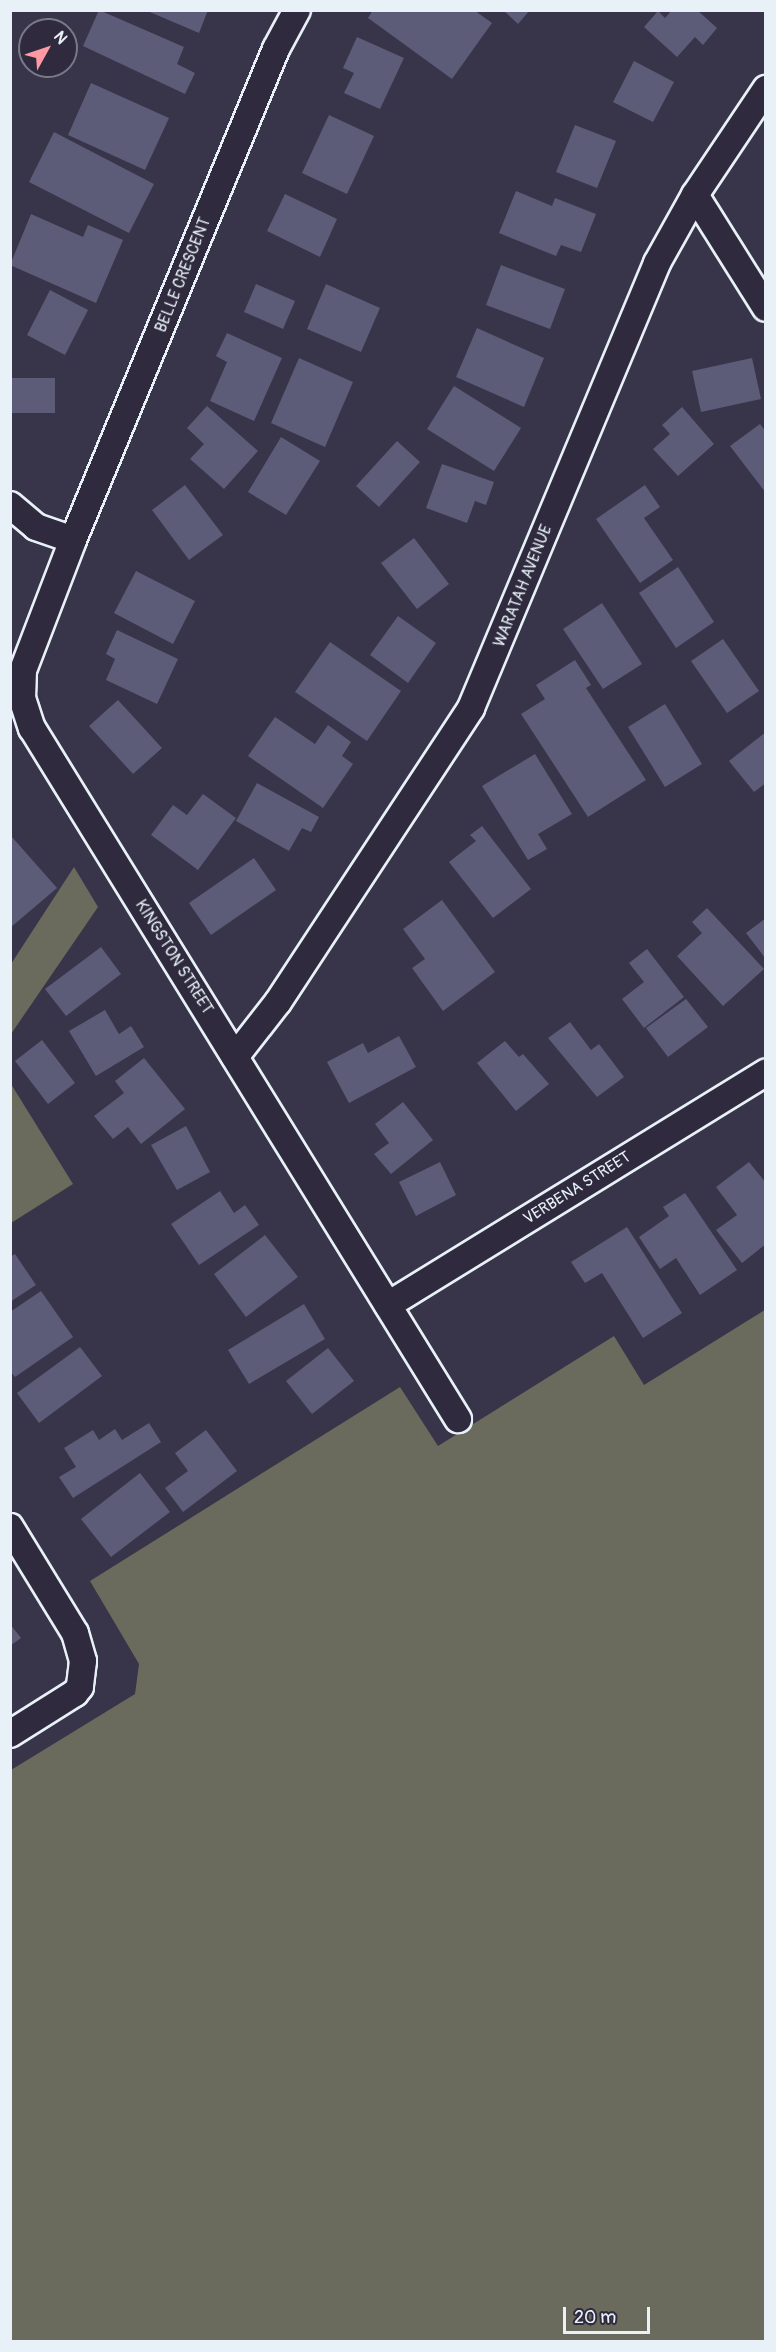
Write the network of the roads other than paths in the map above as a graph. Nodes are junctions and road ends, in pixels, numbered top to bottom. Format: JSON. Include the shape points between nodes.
{"nodes":[{"id":1,"x":297,"y":10,"type":"edge"},
{"id":2,"x":765,"y":89,"type":"edge"},
{"id":3,"x":695,"y":195,"type":"junction"},
{"id":4,"x":765,"y":308,"type":"edge"},
{"id":5,"x":10,"y":506,"type":"edge"},
{"id":6,"x":73,"y":540,"type":"junction"},
{"id":7,"x":235,"y":1057,"type":"junction"},
{"id":8,"x":765,"y":1072,"type":"edge"},
{"id":9,"x":388,"y":1305,"type":"junction"},
{"id":10,"x":458,"y":1419,"type":"dead end"},
{"id":11,"x":10,"y":1527,"type":"edge"},
{"id":12,"x":10,"y":1734,"type":"edge"}],
"edges":[{"from":1,"to":6,"type":"street","name":"BELLE CRESCENT","via":[[276,49]]},
{"from":2,"to":3,"type":"street","name":"WARATAH AVENUE"},
{"from":3,"to":4,"type":"street"},
{"from":3,"to":7,"type":"street","name":"WARATAH AVENUE","via":[[657,263],[471,708],[278,1002]]},
{"from":5,"to":6,"type":"street","via":[[36,527]]},
{"from":6,"to":7,"type":"street","name":"KINGSTON STREET","via":[[23,670],[26,713]]},
{"from":7,"to":9,"type":"street","name":"KINGSTON STREET"},
{"from":8,"to":9,"type":"street","name":"VERBENA STREET"},
{"from":9,"to":10,"type":"street","name":"KINGSTON STREET"},
{"from":11,"to":12,"type":"street","via":[[75,1633],[81,1646],[83,1674],[80,1687],[66,1701]]}]}
